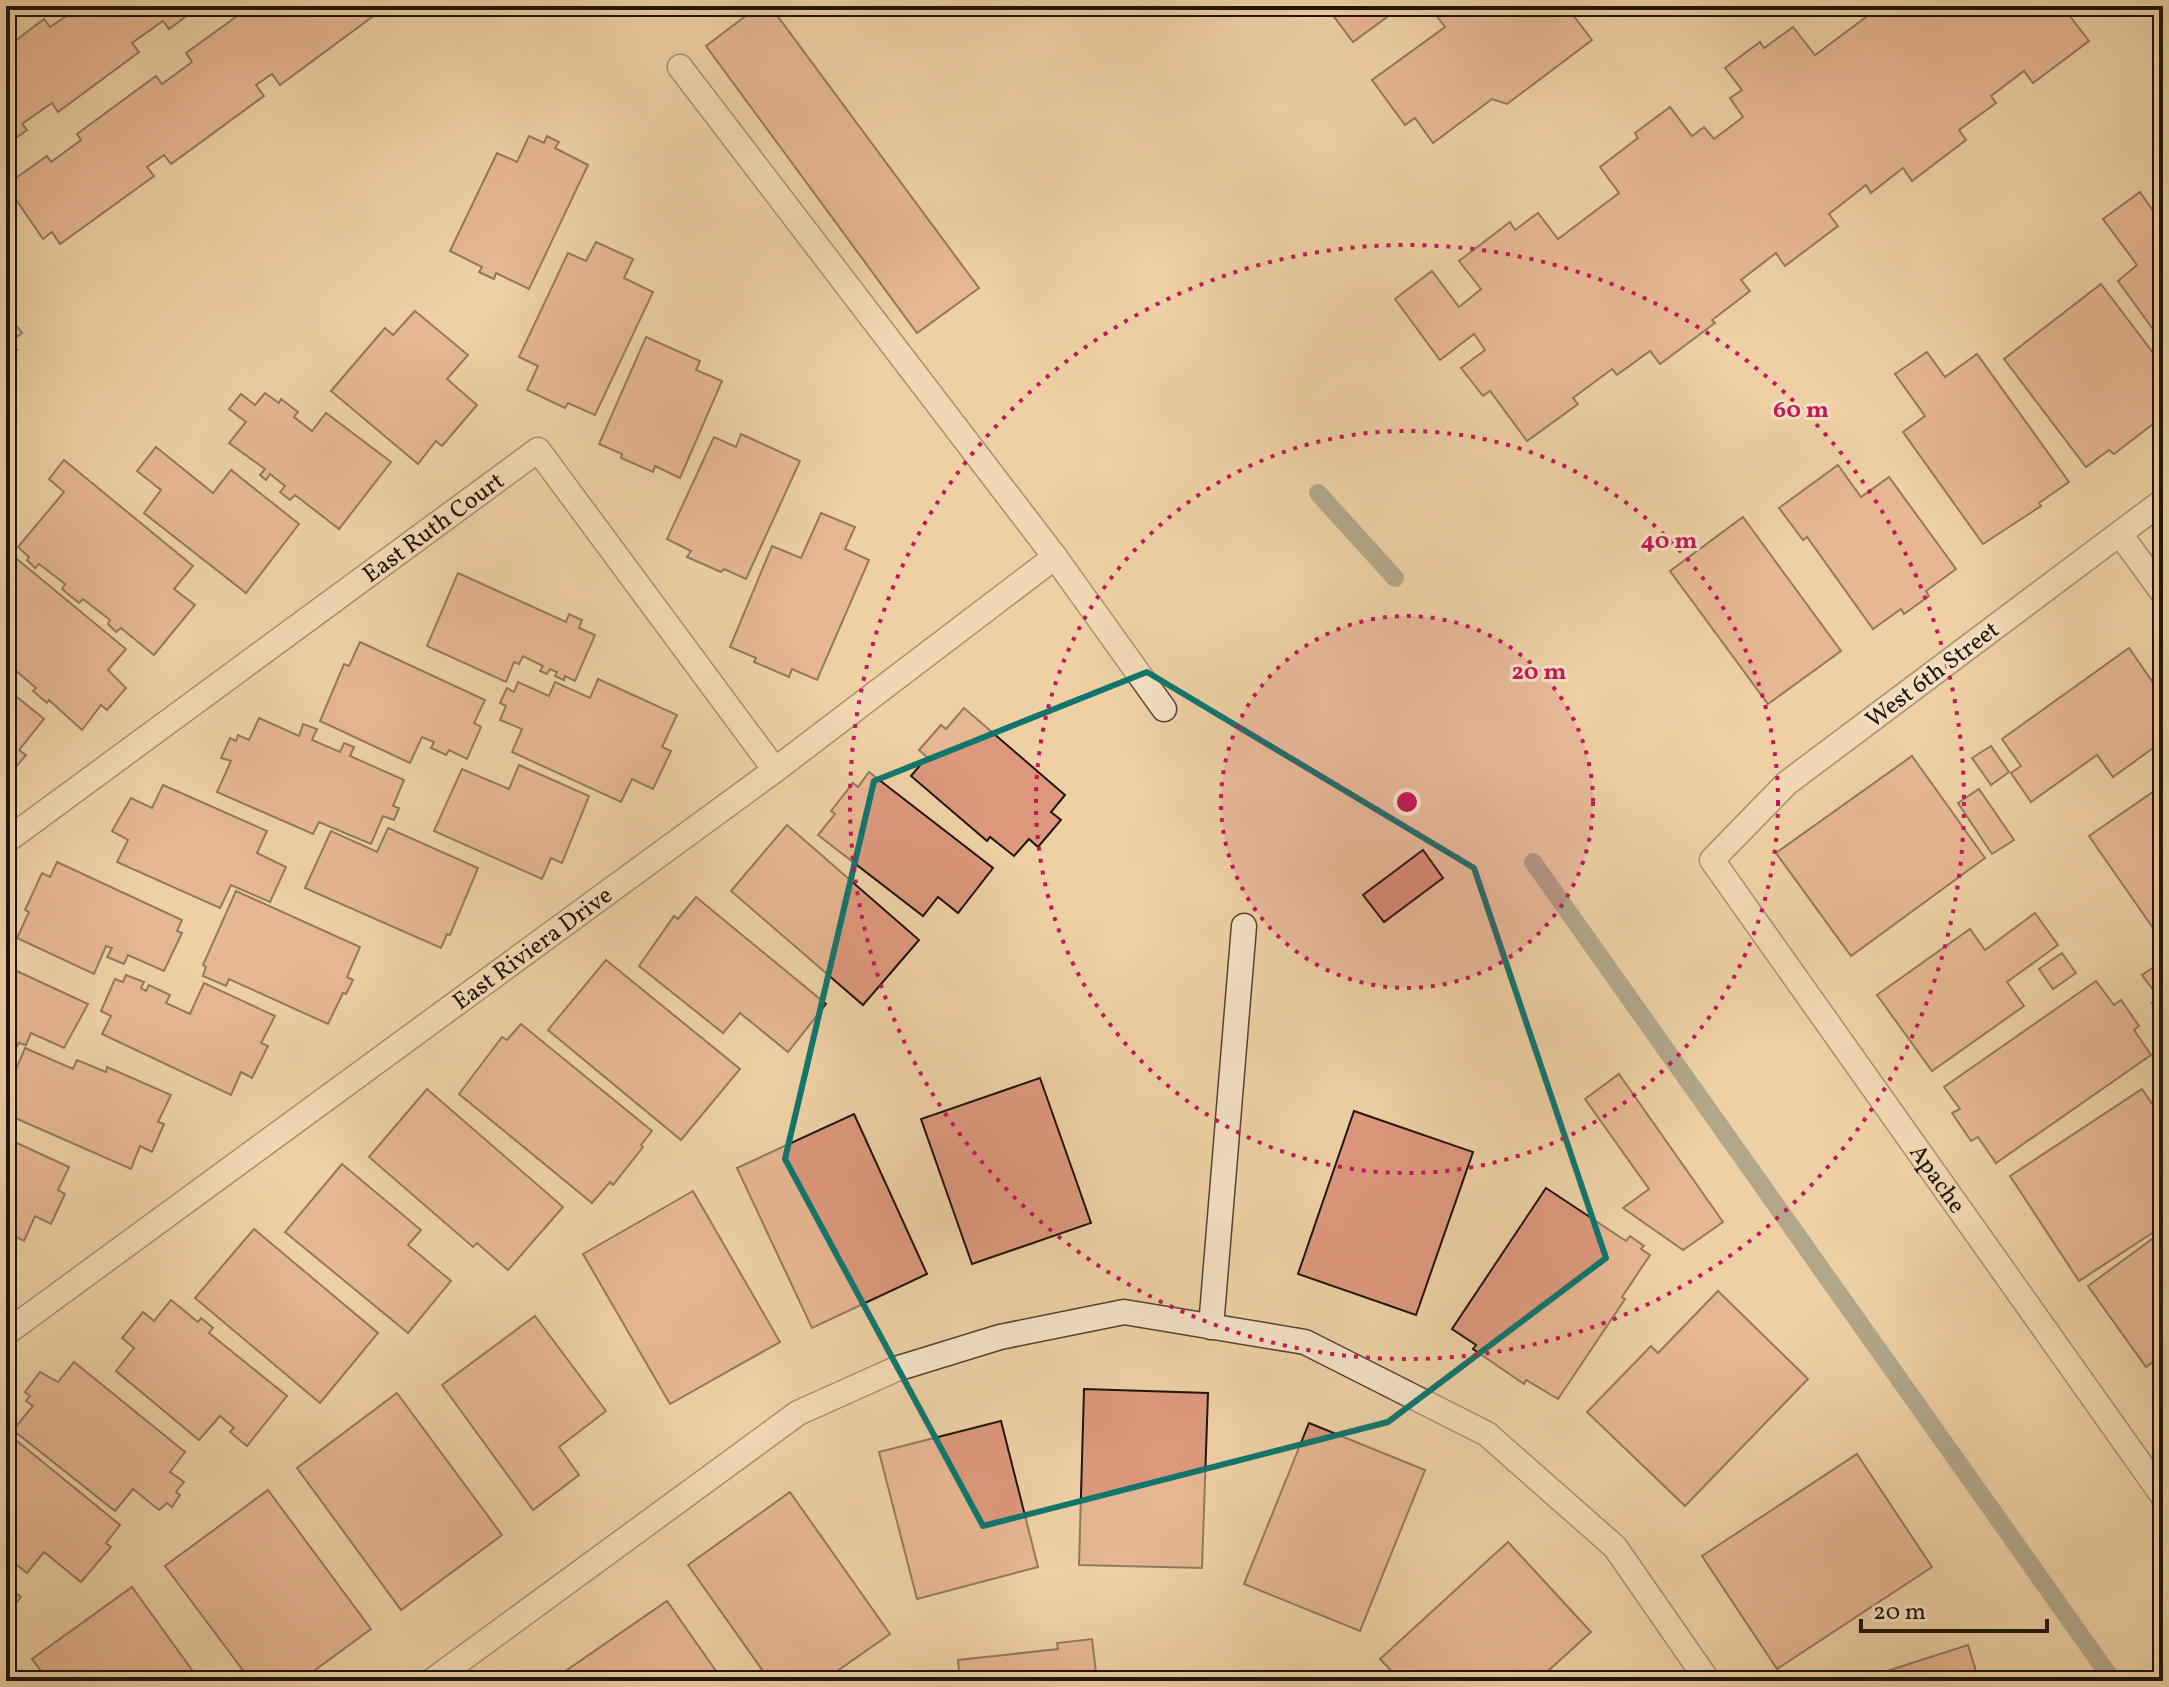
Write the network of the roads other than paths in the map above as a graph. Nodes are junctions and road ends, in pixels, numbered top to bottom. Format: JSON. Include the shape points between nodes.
{"nodes":[{"id":1,"x":680,"y":67,"type":"dead end"},
{"id":2,"x":2163,"y":501,"type":"edge"},
{"id":3,"x":2120,"y":534,"type":"junction"},
{"id":4,"x":1055,"y":557,"type":"junction"},
{"id":5,"x":2163,"y":593,"type":"edge"},
{"id":6,"x":1164,"y":709,"type":"dead end"},
{"id":7,"x":775,"y":770,"type":"junction"},
{"id":8,"x":6,"y":841,"type":"edge"},
{"id":9,"x":1712,"y":860,"type":"joint"},
{"id":10,"x":1244,"y":926,"type":"dead end"},
{"id":11,"x":1211,"y":1327,"type":"junction"},
{"id":12,"x":6,"y":1333,"type":"edge"},
{"id":13,"x":2163,"y":1496,"type":"edge"},
{"id":14,"x":432,"y":1681,"type":"edge"},
{"id":15,"x":1708,"y":1681,"type":"edge"}],
"edges":[{"from":1,"to":4,"type":"lane"},
{"from":2,"to":3,"type":"lane","name":"West 6th Street"},
{"from":3,"to":5,"type":"lane"},
{"from":3,"to":9,"type":"lane","name":"West 6th Street","via":[[1787,783]]},
{"from":4,"to":6,"type":"lane"},
{"from":4,"to":7,"type":"lane","name":"East Riviera Drive"},
{"from":7,"to":8,"type":"lane","name":"East Ruth Court","via":[[538,450]]},
{"from":7,"to":12,"type":"lane","name":"East Riviera Drive"},
{"from":9,"to":13,"type":"lane","name":"Apache"},
{"from":10,"to":11,"type":"lane"},
{"from":11,"to":14,"type":"lane","via":[[1124,1312],[1000,1337],[896,1369],[798,1413]]},
{"from":11,"to":15,"type":"lane","via":[[1305,1342],[1487,1434],[1615,1547]]}]}
